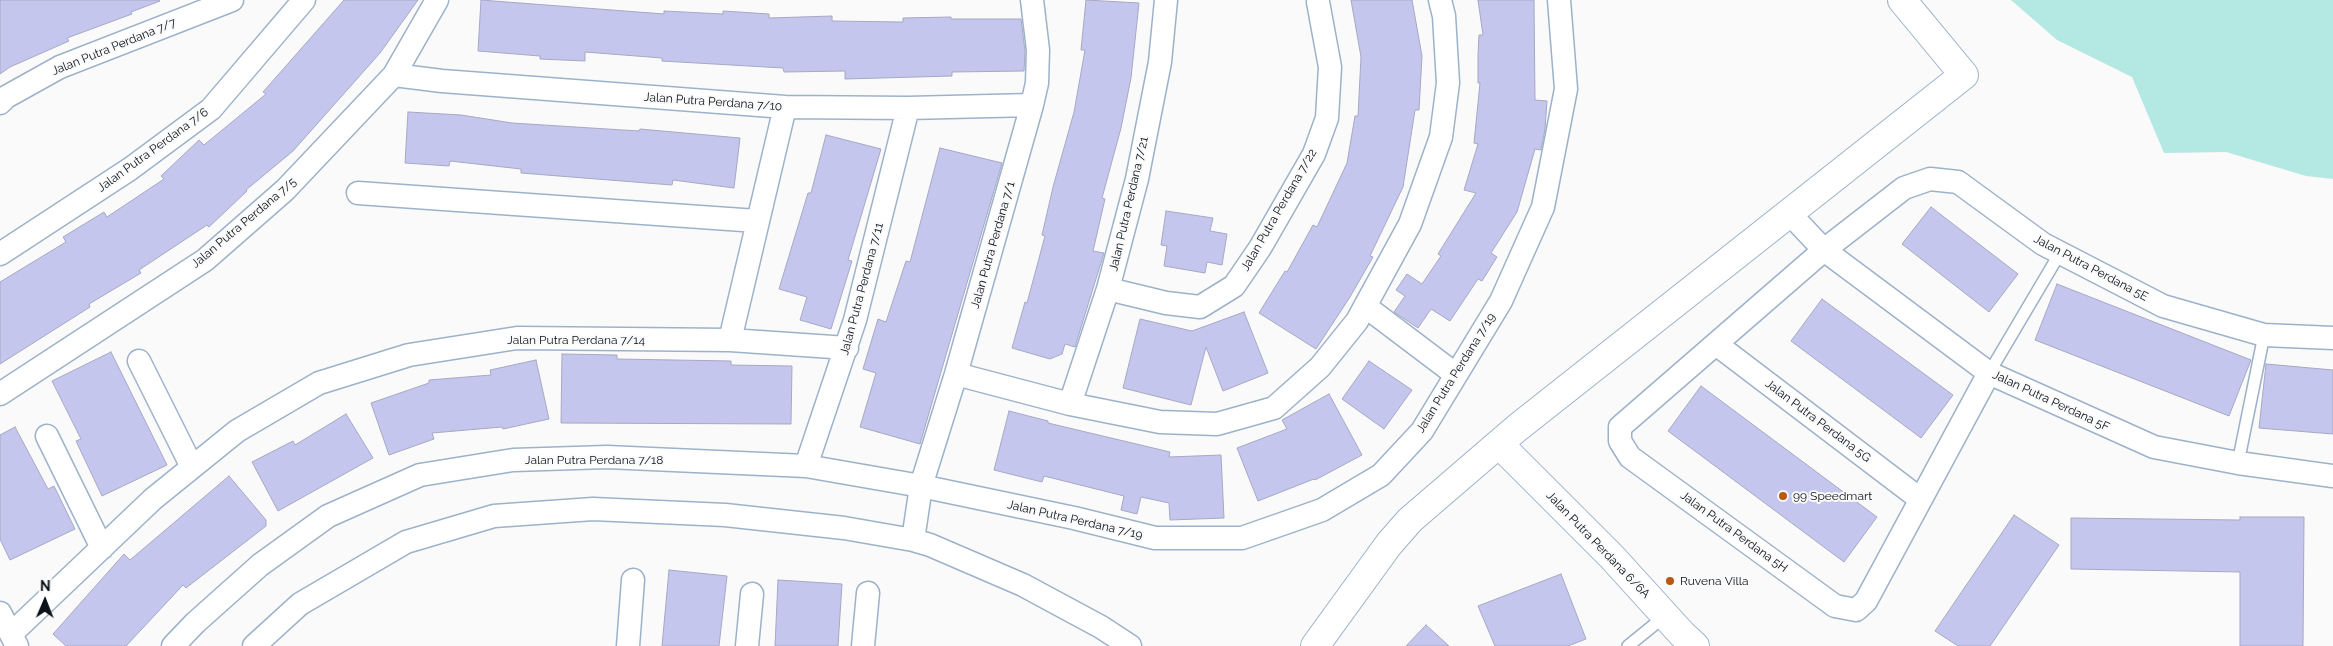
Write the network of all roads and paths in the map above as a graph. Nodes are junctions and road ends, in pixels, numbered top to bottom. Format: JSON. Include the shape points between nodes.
{"nodes":[{"id":1,"x":232,"y":0,"type":"edge"},
{"id":2,"x":304,"y":0,"type":"edge"},
{"id":3,"x":437,"y":0,"type":"edge"},
{"id":4,"x":1032,"y":0,"type":"edge"},
{"id":5,"x":1166,"y":0,"type":"edge"},
{"id":6,"x":1440,"y":0,"type":"edge"},
{"id":7,"x":1559,"y":0,"type":"edge"},
{"id":8,"x":1902,"y":0,"type":"edge"},
{"id":9,"x":1318,"y":2,"type":"dead end"},
{"id":10,"x":394,"y":75,"type":"junction"},
{"id":11,"x":0,"y":103,"type":"edge"},
{"id":12,"x":1032,"y":105,"type":"junction"},
{"id":13,"x":785,"y":107,"type":"junction"},
{"id":14,"x":908,"y":108,"type":"junction"},
{"id":15,"x":358,"y":193,"type":"dead end"},
{"id":16,"x":1790,"y":214,"type":"junction"},
{"id":17,"x":757,"y":221,"type":"junction"},
{"id":18,"x":1824,"y":250,"type":"junction"},
{"id":19,"x":2060,"y":253,"type":"junction"},
{"id":20,"x":0,"y":254,"type":"edge"},
{"id":21,"x":1108,"y":289,"type":"junction"},
{"id":22,"x":1365,"y":306,"type":"junction"},
{"id":23,"x":2264,"y":335,"type":"junction"},
{"id":24,"x":2333,"y":338,"type":"edge"},
{"id":25,"x":730,"y":340,"type":"junction"},
{"id":26,"x":1716,"y":344,"type":"junction"},
{"id":27,"x":847,"y":348,"type":"junction"},
{"id":28,"x":138,"y":362,"type":"dead end"},
{"id":29,"x":1989,"y":373,"type":"junction"},
{"id":30,"x":956,"y":374,"type":"junction"},
{"id":31,"x":1455,"y":374,"type":"junction"},
{"id":32,"x":0,"y":394,"type":"edge"},
{"id":33,"x":1070,"y":404,"type":"junction"},
{"id":34,"x":47,"y":436,"type":"dead end"},
{"id":35,"x":1620,"y":441,"type":"joint"},
{"id":36,"x":1499,"y":444,"type":"junction"},
{"id":37,"x":2238,"y":463,"type":"junction"},
{"id":38,"x":806,"y":466,"type":"junction"},
{"id":39,"x":192,"y":467,"type":"junction"},
{"id":40,"x":2333,"y":476,"type":"edge"},
{"id":41,"x":921,"y":486,"type":"junction"},
{"id":42,"x":1920,"y":499,"type":"junction"},
{"id":43,"x":913,"y":540,"type":"junction"},
{"id":44,"x":102,"y":548,"type":"junction"},
{"id":45,"x":633,"y":580,"type":"dead end"},
{"id":46,"x":868,"y":593,"type":"dead end"},
{"id":47,"x":752,"y":594,"type":"dead end"},
{"id":48,"x":0,"y":613,"type":"edge"},
{"id":49,"x":1665,"y":616,"type":"junction"},
{"id":50,"x":14,"y":640,"type":"edge"},
{"id":51,"x":173,"y":646,"type":"edge"},
{"id":52,"x":254,"y":646,"type":"edge"},
{"id":53,"x":628,"y":646,"type":"edge"},
{"id":54,"x":748,"y":646,"type":"edge"},
{"id":55,"x":863,"y":646,"type":"edge"},
{"id":56,"x":1130,"y":646,"type":"edge"},
{"id":57,"x":1316,"y":646,"type":"edge"},
{"id":58,"x":1628,"y":646,"type":"edge"},
{"id":59,"x":1695,"y":646,"type":"edge"}],
"edges":[{"from":1,"to":11,"type":"street","name":"Jalan Putra Perdana 7/7","via":[[60,67]]},
{"from":2,"to":20,"type":"street","name":"Jalan Putra Perdana 7/6","via":[[211,109],[130,169]]},
{"from":3,"to":10,"type":"street","name":"Jalan Putra Perdana 7/5"},
{"from":4,"to":12,"type":"street","name":"Jalan Putra Perdana 7/1","via":[[1038,50]]},
{"from":5,"to":21,"type":"street","name":"Jalan Putra Perdana 7/21","via":[[1160,62],[1136,179]]},
{"from":6,"to":22,"type":"street","via":[[1448,83],[1441,137],[1410,224]]},
{"from":7,"to":31,"type":"street","name":"Jalan Putra Perdana 7/19","via":[[1566,89],[1543,208],[1501,301]]},
{"from":8,"to":16,"type":"street","via":[[1964,75]]},
{"from":9,"to":21,"type":"street","name":"Jalan Putra Perdana 7/22","via":[[1330,67],[1327,118],[1314,154],[1260,248],[1234,286],[1200,307],[1166,303]]},
{"from":10,"to":13,"type":"street","name":"Jalan Putra Perdana 7/10"},
{"from":10,"to":32,"type":"street","name":"Jalan Putra Perdana 7/5","via":[[285,190],[204,260]]},
{"from":12,"to":14,"type":"street","name":"Jalan Putra Perdana 7/10"},
{"from":12,"to":30,"type":"street","name":"Jalan Putra Perdana 7/1"},
{"from":13,"to":14,"type":"street","name":"Jalan Putra Perdana 7/10"},
{"from":13,"to":17,"type":"street"},
{"from":14,"to":27,"type":"street","name":"Jalan Putra Perdana 7/11"},
{"from":15,"to":17,"type":"street"},
{"from":16,"to":18,"type":"street","name":"Jalan Putra Perdana 5F"},
{"from":16,"to":36,"type":"street"},
{"from":17,"to":25,"type":"street"},
{"from":18,"to":19,"type":"street","name":"Jalan Putra Perdana 5E","via":[[1904,188],[1930,179],[1958,182]]},
{"from":18,"to":26,"type":"street","name":"Jalan Putra Perdana 5E"},
{"from":18,"to":29,"type":"street","name":"Jalan Putra Perdana 5F"},
{"from":19,"to":23,"type":"street","name":"Jalan Putra Perdana 5E","via":[[2163,306]]},
{"from":19,"to":29,"type":"lane"},
{"from":21,"to":33,"type":"street","name":"Jalan Putra Perdana 7/21"},
{"from":22,"to":31,"type":"street"},
{"from":22,"to":33,"type":"street","via":[[1320,367],[1274,408],[1217,424],[1160,422]]},
{"from":23,"to":24,"type":"street","name":"Jalan Putra Perdana 5E"},
{"from":23,"to":37,"type":"lane"},
{"from":25,"to":27,"type":"street","name":"Jalan Putra Perdana 7/14"},
{"from":25,"to":39,"type":"street","name":"Jalan Putra Perdana 7/14","via":[[517,338],[409,354],[319,383],[236,431]]},
{"from":26,"to":35,"type":"street","name":"Jalan Putra Perdana 5E","via":[[1620,427]]},
{"from":26,"to":42,"type":"street","name":"Jalan Putra Perdana 5G"},
{"from":27,"to":38,"type":"street","name":"Jalan Putra Perdana 7/11"},
{"from":28,"to":39,"type":"street"},
{"from":29,"to":37,"type":"street","name":"Jalan Putra Perdana 5F","via":[[2154,447]]},
{"from":29,"to":42,"type":"street"},
{"from":30,"to":33,"type":"street"},
{"from":30,"to":41,"type":"street","name":"Jalan Putra Perdana 7/1"},
{"from":31,"to":41,"type":"street","name":"Jalan Putra Perdana 7/19","via":[[1422,431],[1380,475],[1322,510],[1242,538],[1155,538]]},
{"from":34,"to":44,"type":"street"},
{"from":35,"to":42,"type":"street","name":"Jalan Putra Perdana 5H","via":[[1630,456],[1835,606],[1856,610],[1866,601]]},
{"from":36,"to":49,"type":"street","name":"Jalan Putra Perdana 6/6A","via":[[1612,557]]},
{"from":36,"to":57,"type":"street","via":[[1410,520]]},
{"from":37,"to":40,"type":"street","name":"Jalan Putra Perdana 5F"},
{"from":38,"to":41,"type":"street","name":"Jalan Putra Perdana 7/18"},
{"from":38,"to":51,"type":"street","name":"Jalan Putra Perdana 7/18","via":[[607,457],[513,460],[420,475],[328,516],[260,565]]},
{"from":39,"to":44,"type":"street","name":"Jalan Putra Perdana 7/14"},
{"from":41,"to":43,"type":"street","name":"Jalan Putra Perdana 7/1"},
{"from":43,"to":52,"type":"street","via":[[844,528],[725,515],[593,509],[494,516],[406,542],[300,604]]},
{"from":43,"to":56,"type":"street","via":[[1023,585]]},
{"from":44,"to":50,"type":"street","name":"Jalan Putra Perdana 7/14"},
{"from":45,"to":53,"type":"street"},
{"from":46,"to":55,"type":"street"},
{"from":47,"to":54,"type":"street"},
{"from":48,"to":50,"type":"street"},
{"from":49,"to":58,"type":"lane"},
{"from":49,"to":59,"type":"street","name":"Jalan Putra Perdana 6/6A"}]}
